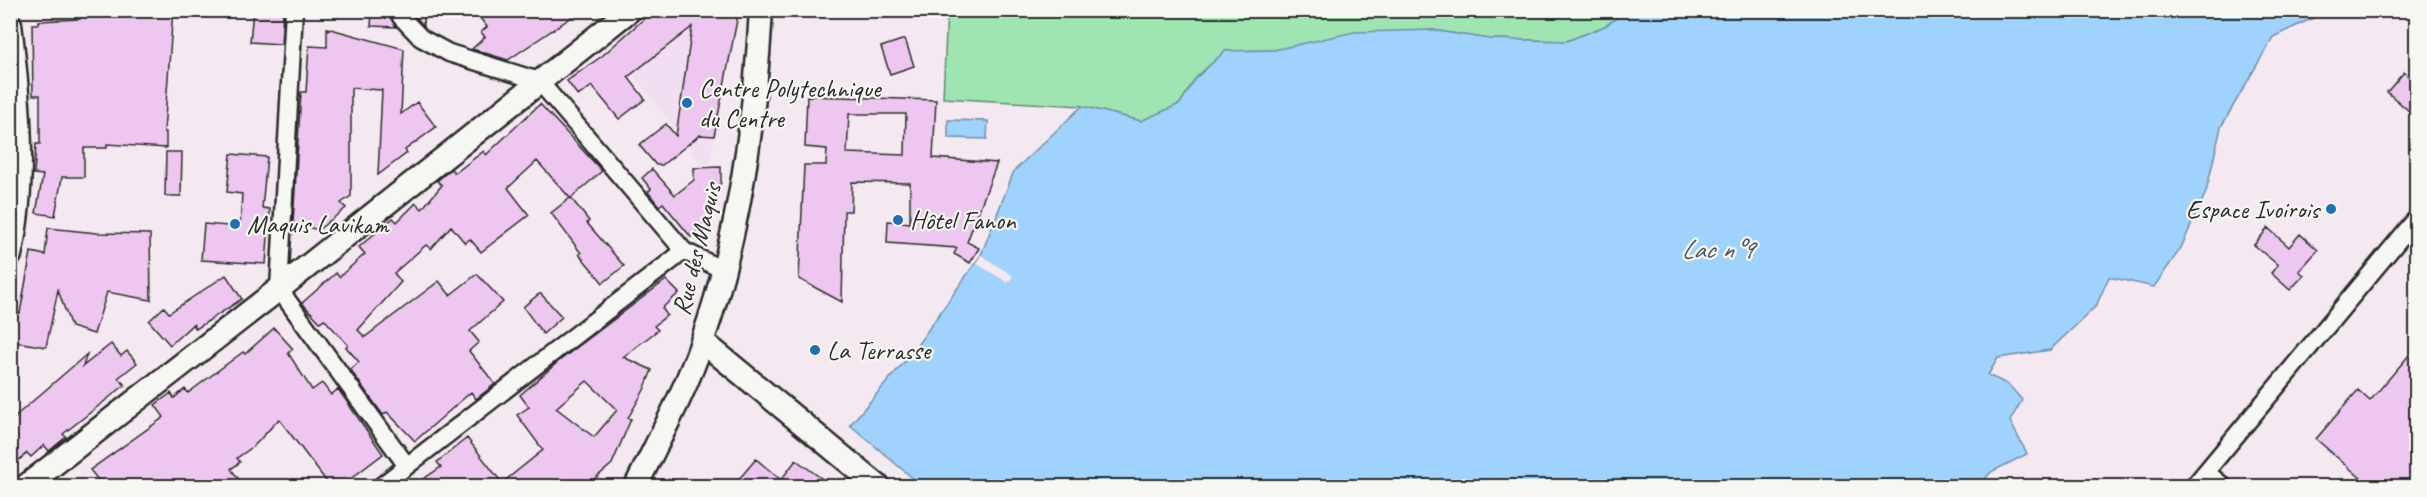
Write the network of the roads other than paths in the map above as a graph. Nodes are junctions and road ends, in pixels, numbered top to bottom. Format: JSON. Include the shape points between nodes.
{"nodes":[{"id":1,"x":294,"y":10,"type":"edge"},
{"id":2,"x":399,"y":10,"type":"edge"},
{"id":3,"x":630,"y":10,"type":"edge"},
{"id":4,"x":761,"y":10,"type":"edge"},
{"id":5,"x":10,"y":24,"type":"edge"},
{"id":6,"x":539,"y":81,"type":"junction"},
{"id":7,"x":2416,"y":219,"type":"edge"},
{"id":8,"x":684,"y":251,"type":"junction"},
{"id":9,"x":10,"y":255,"type":"edge"},
{"id":10,"x":723,"y":270,"type":"junction"},
{"id":11,"x":279,"y":290,"type":"junction"},
{"id":12,"x":702,"y":341,"type":"junction"},
{"id":13,"x":407,"y":466,"type":"junction"},
{"id":14,"x":2207,"y":472,"type":"junction"},
{"id":15,"x":26,"y":486,"type":"edge"},
{"id":16,"x":381,"y":486,"type":"edge"},
{"id":17,"x":636,"y":486,"type":"edge"},
{"id":18,"x":878,"y":486,"type":"edge"},
{"id":19,"x":2194,"y":486,"type":"edge"},
{"id":20,"x":2223,"y":486,"type":"edge"}],
"edges":[{"from":1,"to":11,"type":"street"},
{"from":2,"to":6,"type":"street","via":[[421,38],[449,52]]},
{"from":3,"to":6,"type":"street"},
{"from":4,"to":10,"type":"street","name":"Rue des Maquis","via":[[747,152]]},
{"from":5,"to":9,"type":"street","via":[[19,114],[19,176]]},
{"from":6,"to":8,"type":"street"},
{"from":6,"to":11,"type":"street"},
{"from":7,"to":14,"type":"street"},
{"from":8,"to":10,"type":"street"},
{"from":8,"to":13,"type":"street"},
{"from":10,"to":12,"type":"street","name":"Rue des Maquis"},
{"from":11,"to":13,"type":"street"},
{"from":11,"to":15,"type":"street"},
{"from":12,"to":17,"type":"street","name":"Rue des Maquis","via":[[678,401]]},
{"from":12,"to":18,"type":"street"},
{"from":13,"to":16,"type":"street"},
{"from":14,"to":19,"type":"street"},
{"from":14,"to":20,"type":"street"}]}
